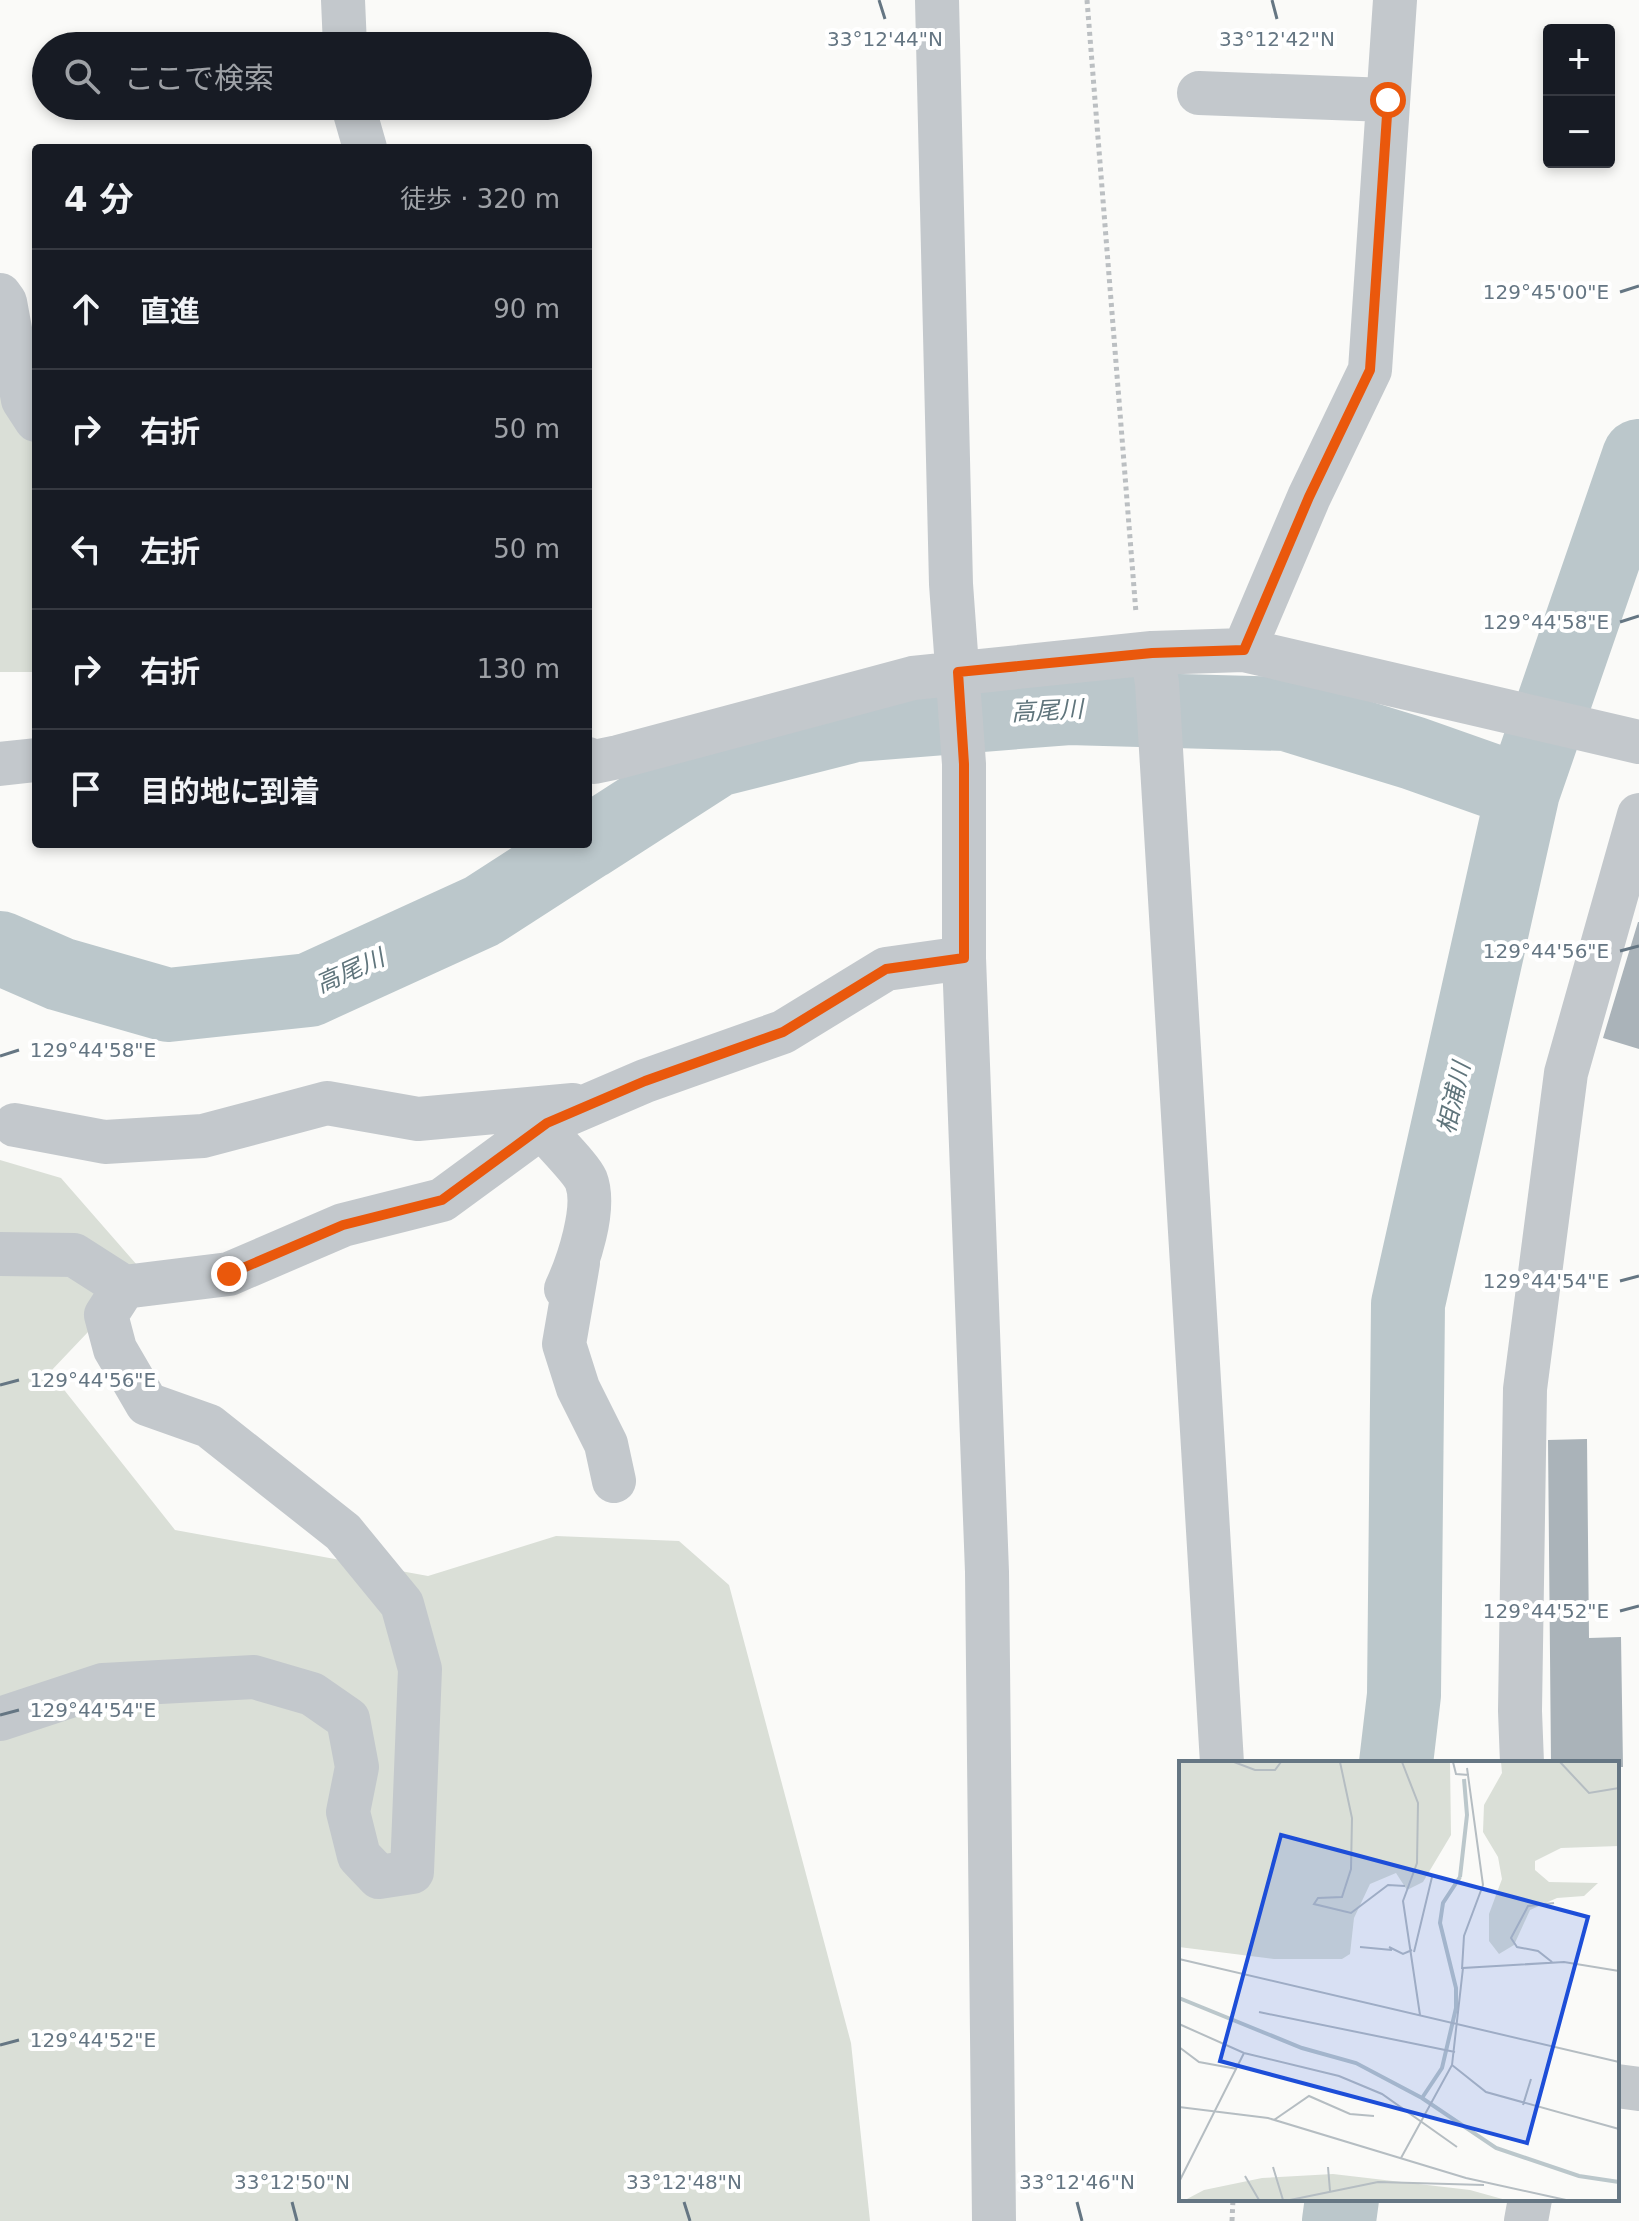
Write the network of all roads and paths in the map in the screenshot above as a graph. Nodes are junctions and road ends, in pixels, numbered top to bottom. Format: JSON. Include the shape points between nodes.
{"nodes":[{"id":1,"x":343,"y":0,"type":"edge"},
{"id":2,"x":937,"y":0,"type":"edge"},
{"id":3,"x":1087,"y":0,"type":"edge"},
{"id":4,"x":1395,"y":0,"type":"edge"},
{"id":5,"x":344,"y":32,"type":"edge"},
{"id":6,"x":1199,"y":93,"type":"dead end"},
{"id":7,"x":1388,"y":100,"type":"junction"},
{"id":8,"x":357,"y":120,"type":"edge"},
{"id":9,"x":364,"y":144,"type":"edge"},
{"id":10,"x":0,"y":295,"type":"edge"},
{"id":11,"x":32,"y":414,"type":"edge"},
{"id":12,"x":1244,"y":650,"type":"junction"},
{"id":13,"x":1149,"y":663,"type":"junction"},
{"id":14,"x":959,"y":690,"type":"junction"},
{"id":15,"x":1634,"y":741,"type":"edge"},
{"id":16,"x":32,"y":760,"type":"edge"},
{"id":17,"x":592,"y":761,"type":"edge"},
{"id":18,"x":0,"y":764,"type":"edge"},
{"id":19,"x":1639,"y":815,"type":"edge"},
{"id":20,"x":964,"y":958,"type":"junction"},
{"id":21,"x":595,"y":1103,"type":"junction"},
{"id":22,"x":15,"y":1125,"type":"dead end"},
{"id":23,"x":542,"y":1127,"type":"junction"},
{"id":24,"x":0,"y":1254,"type":"edge"},
{"id":25,"x":578,"y":1263,"type":"junction"},
{"id":26,"x":124,"y":1287,"type":"junction"},
{"id":27,"x":547,"y":1328,"type":"dead end"},
{"id":28,"x":614,"y":1481,"type":"dead end"},
{"id":29,"x":0,"y":1719,"type":"edge"},
{"id":30,"x":1222,"y":1761,"type":"edge"},
{"id":31,"x":1522,"y":1761,"type":"edge"},
{"id":32,"x":1619,"y":2086,"type":"edge"},
{"id":33,"x":1639,"y":2089,"type":"edge"},
{"id":34,"x":1233,"y":2201,"type":"edge"},
{"id":35,"x":1530,"y":2201,"type":"edge"},
{"id":36,"x":994,"y":2221,"type":"edge"},
{"id":37,"x":1232,"y":2221,"type":"edge"},
{"id":38,"x":1526,"y":2221,"type":"edge"}],
"edges":[{"from":1,"to":5,"type":"street"},
{"from":2,"to":14,"type":"street","via":[[951,584]]},
{"from":3,"to":13,"type":"path"},
{"from":4,"to":7,"type":"street"},
{"from":6,"to":7,"type":"street"},
{"from":7,"to":12,"type":"street","via":[[1370,370]]},
{"from":8,"to":9,"type":"street"},
{"from":10,"to":11,"type":"street","via":[[23,400]]},
{"from":12,"to":13,"type":"street"},
{"from":12,"to":15,"type":"street"},
{"from":13,"to":14,"type":"street"},
{"from":13,"to":30,"type":"street","via":[[1159,735]]},
{"from":14,"to":17,"type":"street","via":[[913,678]]},
{"from":14,"to":20,"type":"street"},
{"from":16,"to":18,"type":"street"},
{"from":19,"to":31,"type":"street","via":[[1566,1073],[1525,1389]]},
{"from":20,"to":21,"type":"street","via":[[886,969],[783,1032]]},
{"from":20,"to":36,"type":"street","via":[[987,1572]]},
{"from":21,"to":22,"type":"street","via":[[418,1119],[327,1103],[203,1136],[105,1142]]},
{"from":21,"to":23,"type":"street"},
{"from":23,"to":25,"type":"street","via":[[586,1180],[589,1216]]},
{"from":23,"to":26,"type":"street","via":[[442,1200],[343,1225],[229,1274]]},
{"from":24,"to":26,"type":"street","via":[[74,1255]]},
{"from":25,"to":27,"type":"street"},
{"from":25,"to":28,"type":"street","via":[[564,1344],[578,1388],[606,1444]]},
{"from":26,"to":29,"type":"street","via":[[106,1315],[115,1349],[147,1404],[209,1426],[343,1532],[402,1604],[420,1669],[412,1872],[379,1877],[359,1856],[348,1812],[357,1767],[348,1719],[312,1694],[254,1677],[103,1685]]},
{"from":32,"to":33,"type":"street"},
{"from":34,"to":37,"type":"path"},
{"from":35,"to":38,"type":"street"}]}
